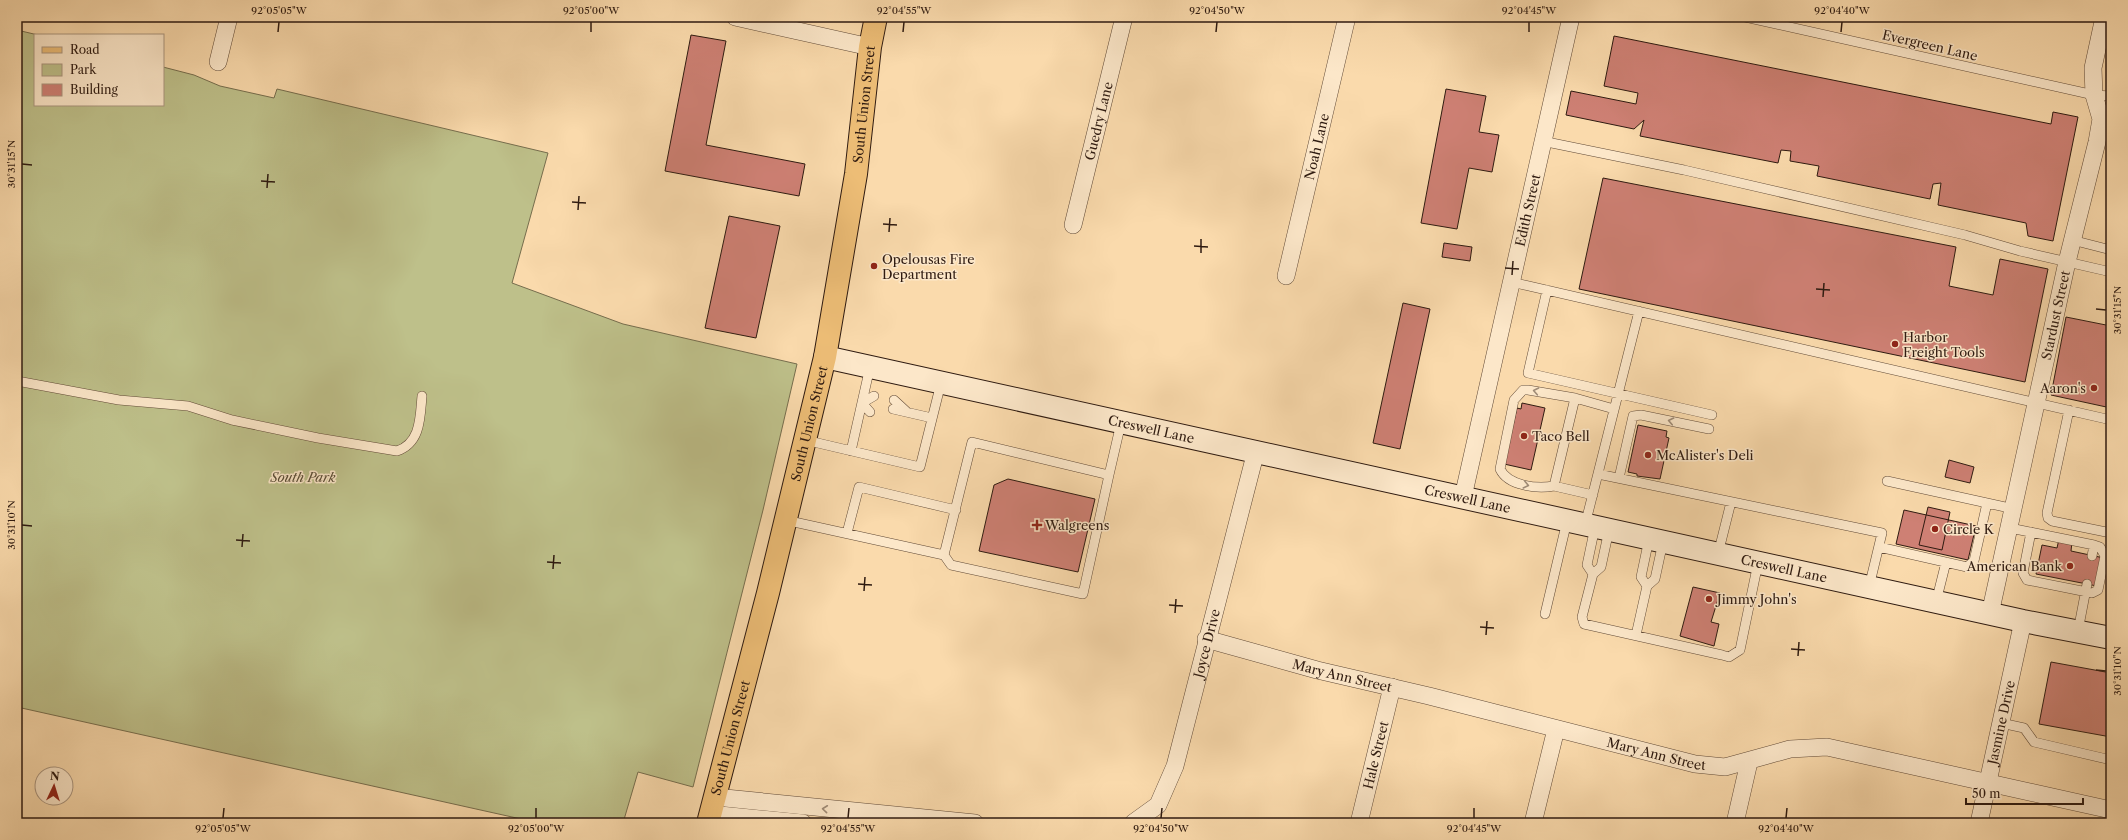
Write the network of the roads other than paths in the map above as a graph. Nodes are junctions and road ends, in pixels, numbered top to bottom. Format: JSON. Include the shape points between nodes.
{"nodes":[{"id":1,"x":229,"y":17,"type":"edge"},
{"id":2,"x":735,"y":17,"type":"edge"},
{"id":3,"x":876,"y":17,"type":"edge"},
{"id":4,"x":1124,"y":17,"type":"edge"},
{"id":5,"x":1347,"y":17,"type":"edge"},
{"id":6,"x":1571,"y":17,"type":"edge"},
{"id":7,"x":1744,"y":17,"type":"edge"},
{"id":8,"x":2104,"y":17,"type":"edge"},
{"id":9,"x":870,"y":47,"type":"junction"},
{"id":10,"x":218,"y":62,"type":"dead end"},
{"id":11,"x":2103,"y":95,"type":"edge"},
{"id":12,"x":1542,"y":141,"type":"junction"},
{"id":13,"x":1073,"y":225,"type":"dead end"},
{"id":14,"x":2072,"y":240,"type":"junction"},
{"id":15,"x":2111,"y":250,"type":"edge"},
{"id":16,"x":2067,"y":262,"type":"junction"},
{"id":17,"x":2111,"y":272,"type":"edge"},
{"id":18,"x":1286,"y":276,"type":"dead end"},
{"id":19,"x":1511,"y":282,"type":"junction"},
{"id":20,"x":1547,"y":290,"type":"junction"},
{"id":21,"x":1639,"y":311,"type":"junction"},
{"id":22,"x":825,"y":357,"type":"junction"},
{"id":23,"x":870,"y":367,"type":"junction"},
{"id":24,"x":17,"y":381,"type":"edge"},
{"id":25,"x":941,"y":383,"type":"junction"},
{"id":26,"x":1618,"y":394,"type":"junction"},
{"id":27,"x":422,"y":396,"type":"dead end"},
{"id":28,"x":1575,"y":398,"type":"junction"},
{"id":29,"x":894,"y":400,"type":"dead end"},
{"id":30,"x":2036,"y":402,"type":"junction"},
{"id":31,"x":862,"y":403,"type":"junction"},
{"id":32,"x":1614,"y":409,"type":"junction"},
{"id":33,"x":2069,"y":410,"type":"junction"},
{"id":34,"x":892,"y":413,"type":"dead end"},
{"id":35,"x":908,"y":413,"type":"junction"},
{"id":36,"x":1712,"y":415,"type":"dead end"},
{"id":37,"x":932,"y":418,"type":"junction"},
{"id":38,"x":2111,"y":420,"type":"edge"},
{"id":39,"x":1121,"y":423,"type":"junction"},
{"id":40,"x":1709,"y":430,"type":"dead end"},
{"id":41,"x":805,"y":440,"type":"junction"},
{"id":42,"x":851,"y":451,"type":"junction"},
{"id":43,"x":1256,"y":451,"type":"junction"},
{"id":44,"x":1598,"y":474,"type":"junction"},
{"id":45,"x":1109,"y":475,"type":"junction"},
{"id":46,"x":1619,"y":478,"type":"junction"},
{"id":47,"x":1886,"y":481,"type":"dead end"},
{"id":48,"x":1554,"y":486,"type":"junction"},
{"id":49,"x":1593,"y":495,"type":"junction"},
{"id":50,"x":1463,"y":497,"type":"junction"},
{"id":51,"x":1731,"y":502,"type":"junction"},
{"id":52,"x":1987,"y":503,"type":"junction"},
{"id":53,"x":2014,"y":509,"type":"junction"},
{"id":54,"x":956,"y":510,"type":"junction"},
{"id":55,"x":785,"y":520,"type":"junction"},
{"id":56,"x":1589,"y":526,"type":"junction"},
{"id":57,"x":2010,"y":528,"type":"junction"},
{"id":58,"x":2089,"y":528,"type":"junction"},
{"id":59,"x":2031,"y":532,"type":"junction"},
{"id":60,"x":2111,"y":533,"type":"edge"},
{"id":61,"x":847,"y":534,"type":"junction"},
{"id":62,"x":1656,"y":541,"type":"junction"},
{"id":63,"x":2090,"y":544,"type":"junction"},
{"id":64,"x":1879,"y":547,"type":"junction"},
{"id":65,"x":1718,"y":554,"type":"junction"},
{"id":66,"x":944,"y":555,"type":"junction"},
{"id":67,"x":2092,"y":556,"type":"dead end"},
{"id":68,"x":2108,"y":561,"type":"edge"},
{"id":69,"x":1946,"y":562,"type":"junction"},
{"id":70,"x":1758,"y":563,"type":"junction"},
{"id":71,"x":1593,"y":574,"type":"junction"},
{"id":72,"x":1647,"y":586,"type":"junction"},
{"id":73,"x":1869,"y":587,"type":"junction"},
{"id":74,"x":2086,"y":588,"type":"junction"},
{"id":75,"x":1936,"y":602,"type":"junction"},
{"id":76,"x":1545,"y":614,"type":"dead end"},
{"id":77,"x":1990,"y":614,"type":"junction"},
{"id":78,"x":2023,"y":621,"type":"junction"},
{"id":79,"x":2078,"y":631,"type":"junction"},
{"id":80,"x":1636,"y":635,"type":"junction"},
{"id":81,"x":2111,"y":638,"type":"edge"},
{"id":82,"x":1206,"y":639,"type":"junction"},
{"id":83,"x":1392,"y":687,"type":"junction"},
{"id":84,"x":2001,"y":723,"type":"junction"},
{"id":85,"x":1556,"y":729,"type":"junction"},
{"id":86,"x":2111,"y":760,"type":"edge"},
{"id":87,"x":1749,"y":762,"type":"junction"},
{"id":88,"x":1988,"y":782,"type":"junction"},
{"id":89,"x":2111,"y":810,"type":"edge"},
{"id":90,"x":711,"y":811,"type":"edge"},
{"id":91,"x":803,"y":823,"type":"edge"},
{"id":92,"x":975,"y":823,"type":"edge"},
{"id":93,"x":1133,"y":823,"type":"edge"},
{"id":94,"x":1359,"y":823,"type":"edge"},
{"id":95,"x":1533,"y":823,"type":"edge"},
{"id":96,"x":1735,"y":823,"type":"edge"},
{"id":97,"x":1979,"y":823,"type":"edge"}],
"edges":[{"from":1,"to":10,"type":"street"},
{"from":2,"to":9,"type":"street"},
{"from":3,"to":9,"type":"main road","name":"South Union Street"},
{"from":4,"to":13,"type":"street","name":"Guedry Lane"},
{"from":5,"to":18,"type":"street","name":"Noah Lane"},
{"from":6,"to":12,"type":"street","name":"Edith Street"},
{"from":7,"to":11,"type":"lane","name":"Evergreen Lane"},
{"from":8,"to":11,"type":"street","name":"Stardust Street","via":[[2093,68]]},
{"from":9,"to":22,"type":"main road","name":"South Union Street","via":[[856,174]]},
{"from":11,"to":14,"type":"street","name":"Stardust Street","via":[[2101,119]]},
{"from":12,"to":16,"type":"lane","via":[[1691,172],[1965,235]]},
{"from":12,"to":19,"type":"street","name":"Edith Street"},
{"from":14,"to":15,"type":"lane"},
{"from":14,"to":16,"type":"street","name":"Stardust Street"},
{"from":16,"to":17,"type":"lane"},
{"from":16,"to":30,"type":"street","name":"Stardust Street"},
{"from":19,"to":20,"type":"lane"},
{"from":19,"to":50,"type":"street","name":"Edith Street"},
{"from":20,"to":21,"type":"lane"},
{"from":20,"to":26,"type":"lane","via":[[1528,373]]},
{"from":21,"to":26,"type":"lane"},
{"from":21,"to":30,"type":"lane"},
{"from":22,"to":23,"type":"main road","name":"Creswell Lane"},
{"from":22,"to":41,"type":"main road","name":"South Union Street"},
{"from":23,"to":25,"type":"main road","name":"Creswell Lane"},
{"from":23,"to":31,"type":"lane"},
{"from":24,"to":27,"type":"lane","via":[[119,400],[188,406],[232,420],[397,451],[407,448],[414,439]]},
{"from":25,"to":37,"type":"lane"},
{"from":25,"to":39,"type":"main road","name":"Creswell Lane"},
{"from":26,"to":32,"type":"lane"},
{"from":26,"to":36,"type":"lane"},
{"from":28,"to":32,"type":"lane"},
{"from":28,"to":48,"type":"lane"},
{"from":28,"to":48,"type":"lane","one_way":true,"via":[[1523,390],[1514,400],[1500,469],[1502,474],[1514,482],[1537,487]]},
{"from":29,"to":35,"type":"lane"},
{"from":30,"to":33,"type":"lane"},
{"from":30,"to":53,"type":"street","name":"Stardust Street"},
{"from":31,"to":31,"type":"lane","via":[[872,405]]},
{"from":31,"to":42,"type":"lane"},
{"from":32,"to":44,"type":"lane"},
{"from":33,"to":38,"type":"lane"},
{"from":33,"to":58,"type":"lane","via":[[2047,513],[2048,518],[2052,520]]},
{"from":34,"to":35,"type":"lane"},
{"from":35,"to":37,"type":"lane"},
{"from":37,"to":42,"type":"lane","via":[[920,467]]},
{"from":39,"to":43,"type":"main road","name":"Creswell Lane"},
{"from":39,"to":45,"type":"lane"},
{"from":40,"to":46,"type":"lane","one_way":true,"via":[[1641,415],[1633,416]]},
{"from":41,"to":42,"type":"lane"},
{"from":41,"to":55,"type":"main road","name":"South Union Street"},
{"from":43,"to":50,"type":"main road","name":"Creswell Lane","via":[[1422,490]]},
{"from":43,"to":82,"type":"street","name":"Joyce Drive"},
{"from":44,"to":46,"type":"lane"},
{"from":44,"to":49,"type":"lane"},
{"from":45,"to":54,"type":"lane","via":[[972,442]]},
{"from":45,"to":66,"type":"lane","via":[[1083,594],[951,566]]},
{"from":46,"to":51,"type":"lane"},
{"from":47,"to":52,"type":"lane"},
{"from":48,"to":49,"type":"lane"},
{"from":49,"to":56,"type":"lane"},
{"from":50,"to":56,"type":"main road","name":"Creswell Lane"},
{"from":51,"to":64,"type":"lane","via":[[1882,533]]},
{"from":51,"to":65,"type":"lane"},
{"from":52,"to":53,"type":"lane"},
{"from":52,"to":69,"type":"lane","via":[[1974,561],[1967,567]]},
{"from":53,"to":57,"type":"street","name":"Stardust Street"},
{"from":54,"to":61,"type":"lane","via":[[860,487]]},
{"from":54,"to":66,"type":"lane"},
{"from":55,"to":61,"type":"lane"},
{"from":55,"to":90,"type":"main road","name":"South Union Street"},
{"from":56,"to":62,"type":"main road","name":"Creswell Lane"},
{"from":56,"to":71,"type":"lane","via":[[1587,565]]},
{"from":56,"to":71,"type":"lane","via":[[1601,568]]},
{"from":56,"to":76,"type":"lane"},
{"from":57,"to":59,"type":"lane"},
{"from":57,"to":77,"type":"street","name":"Stardust Street"},
{"from":58,"to":60,"type":"lane"},
{"from":58,"to":63,"type":"lane"},
{"from":59,"to":63,"type":"lane"},
{"from":59,"to":74,"type":"lane","via":[[2024,577],[2027,580]]},
{"from":61,"to":66,"type":"lane"},
{"from":62,"to":65,"type":"main road","name":"Creswell Lane"},
{"from":62,"to":72,"type":"lane","via":[[1655,579]]},
{"from":62,"to":72,"type":"lane","via":[[1642,577]]},
{"from":63,"to":67,"type":"lane"},
{"from":63,"to":68,"type":"lane","via":[[2100,547]]},
{"from":64,"to":69,"type":"lane"},
{"from":64,"to":73,"type":"lane"},
{"from":65,"to":70,"type":"main road","name":"Creswell Lane"},
{"from":68,"to":74,"type":"lane","via":[[2098,590],[2092,593]]},
{"from":69,"to":75,"type":"lane"},
{"from":70,"to":73,"type":"main road","name":"Creswell Lane"},
{"from":70,"to":80,"type":"lane","via":[[1740,650],[1735,655],[1722,655]]},
{"from":71,"to":80,"type":"lane","via":[[1582,621],[1584,624]]},
{"from":72,"to":80,"type":"lane"},
{"from":73,"to":75,"type":"main road","name":"Creswell Lane"},
{"from":74,"to":79,"type":"lane"},
{"from":75,"to":77,"type":"main road","name":"Creswell Lane"},
{"from":77,"to":78,"type":"main road","name":"Creswell Lane"},
{"from":78,"to":79,"type":"main road","name":"Creswell Lane"},
{"from":78,"to":84,"type":"street","name":"Jasmine Drive"},
{"from":79,"to":81,"type":"main road","name":"Creswell Lane"},
{"from":82,"to":83,"type":"street","name":"Mary Ann Street","via":[[1289,663]]},
{"from":82,"to":93,"type":"street","name":"Joyce Drive","via":[[1175,766],[1168,784],[1158,805]]},
{"from":83,"to":85,"type":"street","name":"Mary Ann Street"},
{"from":83,"to":94,"type":"street","name":"Hale Street"},
{"from":84,"to":86,"type":"lane","via":[[2024,728],[2034,742]]},
{"from":84,"to":88,"type":"street","name":"Jasmine Drive"},
{"from":85,"to":87,"type":"street","name":"Mary Ann Street","via":[[1695,764],[1725,767]]},
{"from":85,"to":95,"type":"street"},
{"from":87,"to":88,"type":"street","name":"Mary Ann Street","via":[[1790,750],[1827,747]]},
{"from":87,"to":96,"type":"street"},
{"from":88,"to":89,"type":"street","name":"Mary Ann Street"},
{"from":88,"to":97,"type":"street","name":"Jasmine Drive"},
{"from":90,"to":91,"type":"street"},
{"from":92,"to":90,"type":"street","one_way":true}]}
